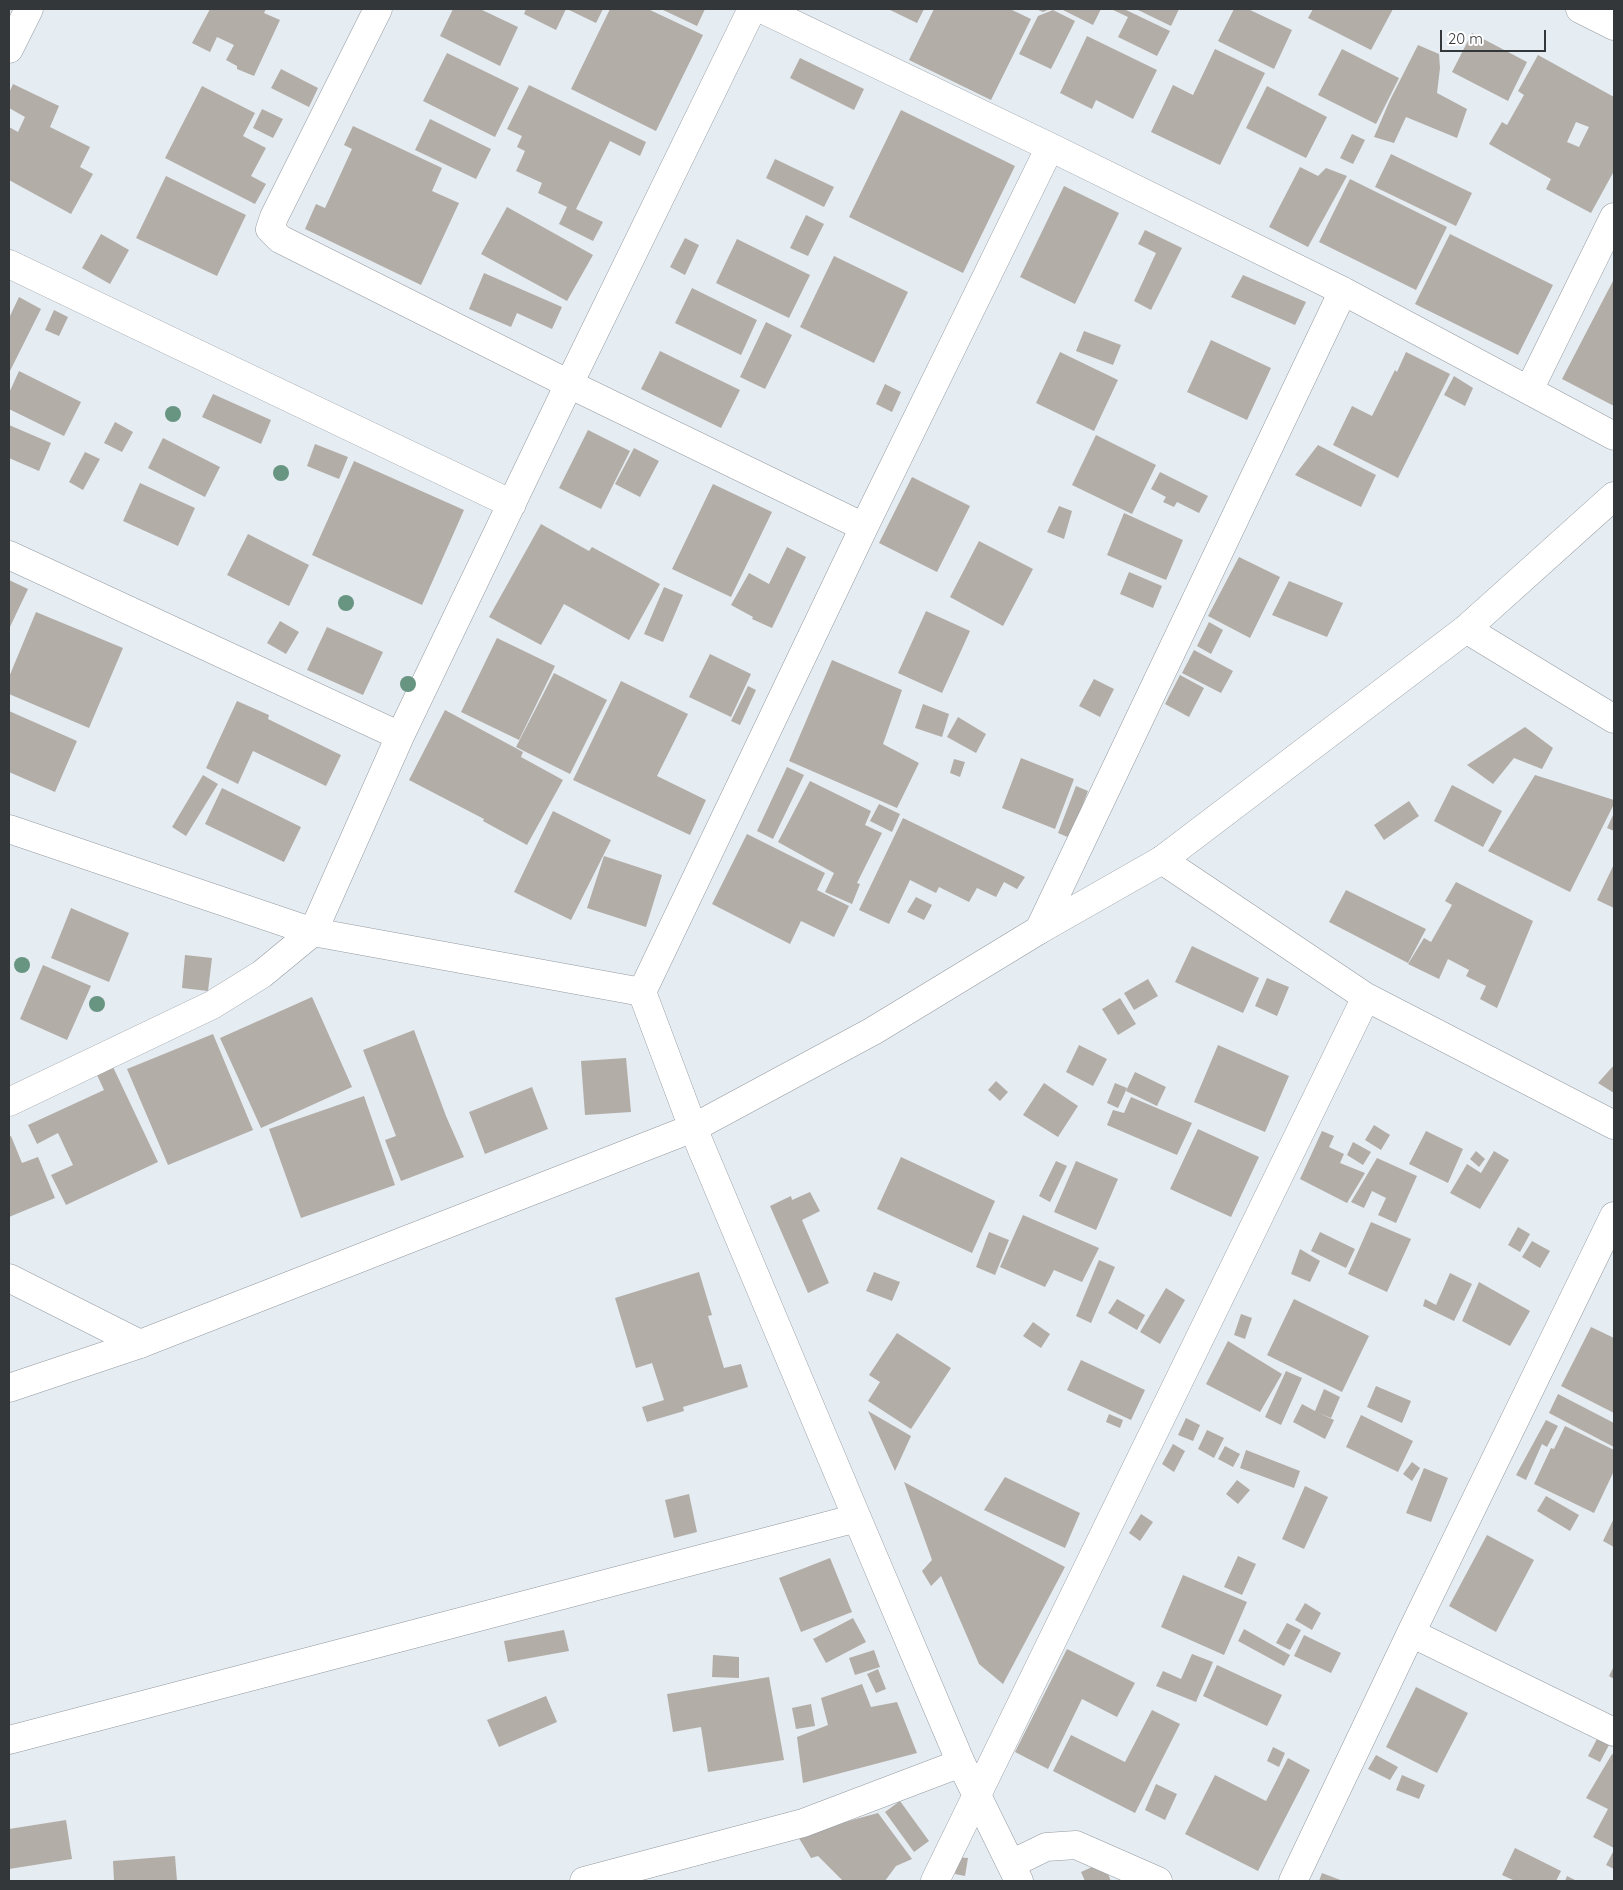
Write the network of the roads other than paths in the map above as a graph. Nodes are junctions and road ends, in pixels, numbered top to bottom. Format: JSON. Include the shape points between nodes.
{"nodes":[{"id":1,"x":29,"y":9,"type":"edge"},
{"id":2,"x":378,"y":9,"type":"edge"},
{"id":3,"x":752,"y":9,"type":"edge"},
{"id":4,"x":762,"y":9,"type":"edge"},
{"id":5,"x":1580,"y":9,"type":"edge"},
{"id":6,"x":1614,"y":26,"type":"edge"},
{"id":7,"x":9,"y":49,"type":"edge"},
{"id":8,"x":1050,"y":147,"type":"junction"},
{"id":9,"x":1614,"y":217,"type":"edge"},
{"id":10,"x":9,"y":264,"type":"edge"},
{"id":11,"x":1343,"y":292,"type":"junction"},
{"id":12,"x":569,"y":384,"type":"junction"},
{"id":13,"x":1529,"y":390,"type":"junction"},
{"id":14,"x":1614,"y":436,"type":"edge"},
{"id":15,"x":1614,"y":496,"type":"edge"},
{"id":16,"x":512,"y":504,"type":"junction"},
{"id":17,"x":864,"y":526,"type":"junction"},
{"id":18,"x":9,"y":555,"type":"edge"},
{"id":19,"x":1466,"y":629,"type":"junction"},
{"id":20,"x":1614,"y":719,"type":"edge"},
{"id":21,"x":400,"y":736,"type":"junction"},
{"id":22,"x":9,"y":829,"type":"edge"},
{"id":23,"x":1162,"y":860,"type":"junction"},
{"id":24,"x":1039,"y":930,"type":"junction"},
{"id":25,"x":313,"y":932,"type":"junction"},
{"id":26,"x":642,"y":992,"type":"junction"},
{"id":27,"x":1366,"y":997,"type":"junction"},
{"id":28,"x":9,"y":1102,"type":"edge"},
{"id":29,"x":1614,"y":1125,"type":"edge"},
{"id":30,"x":693,"y":1128,"type":"junction"},
{"id":31,"x":1614,"y":1216,"type":"edge"},
{"id":32,"x":9,"y":1278,"type":"edge"},
{"id":33,"x":140,"y":1344,"type":"junction"},
{"id":34,"x":9,"y":1388,"type":"edge"},
{"id":35,"x":857,"y":1518,"type":"junction"},
{"id":36,"x":1411,"y":1633,"type":"junction"},
{"id":37,"x":1614,"y":1732,"type":"edge"},
{"id":38,"x":9,"y":1740,"type":"edge"},
{"id":39,"x":961,"y":1763,"type":"junction"},
{"id":40,"x":976,"y":1795,"type":"junction"},
{"id":41,"x":1015,"y":1873,"type":"edge"},
{"id":42,"x":584,"y":1881,"type":"edge"},
{"id":43,"x":935,"y":1881,"type":"edge"},
{"id":44,"x":1158,"y":1881,"type":"edge"},
{"id":45,"x":1293,"y":1881,"type":"edge"}],
"edges":[{"from":1,"to":7,"type":"street"},
{"from":2,"to":12,"type":"street","via":[[270,229],[280,239]]},
{"from":3,"to":12,"type":"street"},
{"from":4,"to":8,"type":"street"},
{"from":5,"to":6,"type":"street"},
{"from":8,"to":11,"type":"street"},
{"from":8,"to":17,"type":"street"},
{"from":9,"to":13,"type":"street"},
{"from":10,"to":16,"type":"street"},
{"from":11,"to":13,"type":"street"},
{"from":11,"to":24,"type":"street"},
{"from":12,"to":16,"type":"street"},
{"from":12,"to":17,"type":"street"},
{"from":13,"to":14,"type":"street"},
{"from":15,"to":19,"type":"street"},
{"from":16,"to":21,"type":"street"},
{"from":17,"to":26,"type":"street"},
{"from":18,"to":21,"type":"street"},
{"from":19,"to":20,"type":"street"},
{"from":19,"to":23,"type":"street"},
{"from":21,"to":25,"type":"street"},
{"from":22,"to":25,"type":"street"},
{"from":23,"to":24,"type":"street"},
{"from":23,"to":27,"type":"street"},
{"from":24,"to":30,"type":"street","via":[[873,1031]]},
{"from":25,"to":26,"type":"street"},
{"from":25,"to":28,"type":"street","via":[[262,974],[212,1005]]},
{"from":26,"to":30,"type":"street"},
{"from":27,"to":29,"type":"street"},
{"from":27,"to":40,"type":"street"},
{"from":30,"to":33,"type":"street"},
{"from":30,"to":35,"type":"street"},
{"from":31,"to":36,"type":"street"},
{"from":32,"to":33,"type":"street"},
{"from":33,"to":34,"type":"street"},
{"from":35,"to":38,"type":"street"},
{"from":35,"to":39,"type":"street"},
{"from":36,"to":37,"type":"street"},
{"from":36,"to":45,"type":"street"},
{"from":39,"to":40,"type":"street"},
{"from":39,"to":42,"type":"street","via":[[803,1823]]},
{"from":40,"to":41,"type":"street"},
{"from":40,"to":43,"type":"street"},
{"from":41,"to":44,"type":"street","via":[[1046,1846],[1076,1845]]}]}
